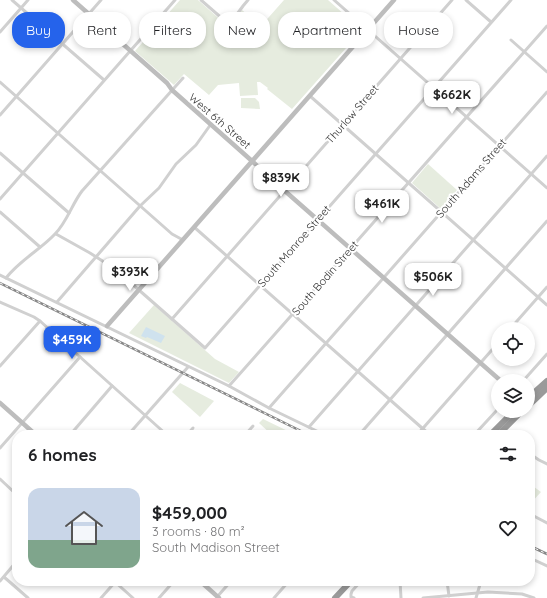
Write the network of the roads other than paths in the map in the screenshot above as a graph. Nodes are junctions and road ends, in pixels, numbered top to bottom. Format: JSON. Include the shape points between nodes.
{"nodes":[{"id":1,"x":12,"y":0,"type":"edge"},
{"id":2,"x":28,"y":0,"type":"edge"},
{"id":3,"x":73,"y":0,"type":"edge"},
{"id":4,"x":101,"y":0,"type":"edge"},
{"id":5,"x":175,"y":0,"type":"edge"},
{"id":6,"x":201,"y":0,"type":"edge"},
{"id":7,"x":248,"y":0,"type":"edge"},
{"id":8,"x":334,"y":0,"type":"edge"},
{"id":9,"x":394,"y":0,"type":"edge"},
{"id":10,"x":452,"y":0,"type":"edge"},
{"id":11,"x":466,"y":0,"type":"edge"},
{"id":12,"x":511,"y":0,"type":"edge"},
{"id":13,"x":21,"y":8,"type":"junction"},
{"id":14,"x":26,"y":12,"type":"edge"},
{"id":15,"x":87,"y":12,"type":"edge"},
{"id":16,"x":91,"y":12,"type":"edge"},
{"id":17,"x":348,"y":12,"type":"edge"},
{"id":18,"x":376,"y":21,"type":"edge"},
{"id":19,"x":491,"y":22,"type":"junction"},
{"id":20,"x":547,"y":26,"type":"edge"},
{"id":21,"x":0,"y":32,"type":"edge"},
{"id":22,"x":73,"y":32,"type":"edge"},
{"id":23,"x":376,"y":37,"type":"edge"},
{"id":24,"x":511,"y":40,"type":"dead end"},
{"id":25,"x":65,"y":41,"type":"edge"},
{"id":26,"x":65,"y":47,"type":"edge"},
{"id":27,"x":59,"y":48,"type":"edge"},
{"id":28,"x":128,"y":48,"type":"edge"},
{"id":29,"x":352,"y":48,"type":"edge"},
{"id":30,"x":130,"y":50,"type":"junction"},
{"id":31,"x":524,"y":51,"type":"junction"},
{"id":32,"x":400,"y":59,"type":"junction"},
{"id":33,"x":547,"y":72,"type":"edge"},
{"id":34,"x":183,"y":78,"type":"dead end"},
{"id":35,"x":104,"y":80,"type":"junction"},
{"id":36,"x":0,"y":82,"type":"edge"},
{"id":37,"x":433,"y":88,"type":"junction"},
{"id":38,"x":172,"y":90,"type":"junction"},
{"id":39,"x":547,"y":92,"type":"edge"},
{"id":40,"x":310,"y":96,"type":"junction"},
{"id":41,"x":16,"y":97,"type":"junction"},
{"id":42,"x":0,"y":115,"type":"edge"},
{"id":43,"x":466,"y":117,"type":"junction"},
{"id":44,"x":211,"y":124,"type":"junction"},
{"id":45,"x":342,"y":125,"type":"junction"},
{"id":46,"x":57,"y":133,"type":"junction"},
{"id":47,"x":499,"y":146,"type":"junction"},
{"id":48,"x":0,"y":153,"type":"edge"},
{"id":49,"x":376,"y":154,"type":"junction"},
{"id":50,"x":547,"y":156,"type":"edge"},
{"id":51,"x":252,"y":161,"type":"junction"},
{"id":52,"x":100,"y":171,"type":"junction"},
{"id":53,"x":23,"y":173,"type":"junction"},
{"id":54,"x":531,"y":174,"type":"junction"},
{"id":55,"x":408,"y":183,"type":"junction"},
{"id":56,"x":547,"y":188,"type":"edge"},
{"id":57,"x":285,"y":190,"type":"junction"},
{"id":58,"x":0,"y":199,"type":"edge"},
{"id":59,"x":140,"y":206,"type":"junction"},
{"id":60,"x":0,"y":212,"type":"edge"},
{"id":61,"x":441,"y":212,"type":"junction"},
{"id":62,"x":69,"y":213,"type":"junction"},
{"id":63,"x":318,"y":219,"type":"junction"},
{"id":64,"x":547,"y":221,"type":"edge"},
{"id":65,"x":194,"y":227,"type":"junction"},
{"id":66,"x":56,"y":234,"type":"junction"},
{"id":67,"x":183,"y":240,"type":"junction"},
{"id":68,"x":473,"y":240,"type":"junction"},
{"id":69,"x":40,"y":247,"type":"junction"},
{"id":70,"x":351,"y":248,"type":"junction"},
{"id":71,"x":227,"y":256,"type":"junction"},
{"id":72,"x":96,"y":257,"type":"junction"},
{"id":73,"x":506,"y":268,"type":"junction"},
{"id":74,"x":0,"y":275,"type":"edge"},
{"id":75,"x":384,"y":277,"type":"junction"},
{"id":76,"x":6,"y":278,"type":"junction"},
{"id":77,"x":260,"y":285,"type":"junction"},
{"id":78,"x":547,"y":288,"type":"edge"},
{"id":79,"x":139,"y":290,"type":"junction"},
{"id":80,"x":538,"y":297,"type":"junction"},
{"id":81,"x":0,"y":302,"type":"edge"},
{"id":82,"x":57,"y":302,"type":"junction"},
{"id":83,"x":547,"y":305,"type":"edge"},
{"id":84,"x":416,"y":306,"type":"junction"},
{"id":85,"x":293,"y":314,"type":"junction"},
{"id":86,"x":172,"y":318,"type":"junction"},
{"id":87,"x":40,"y":321,"type":"junction"},
{"id":88,"x":516,"y":322,"type":"edge"},
{"id":89,"x":107,"y":326,"type":"junction"},
{"id":90,"x":448,"y":334,"type":"junction"},
{"id":91,"x":326,"y":343,"type":"junction"},
{"id":92,"x":491,"y":351,"type":"edge"},
{"id":93,"x":547,"y":354,"type":"edge"},
{"id":94,"x":80,"y":357,"type":"junction"},
{"id":95,"x":480,"y":363,"type":"junction"},
{"id":96,"x":0,"y":366,"type":"edge"},
{"id":97,"x":188,"y":367,"type":"junction"},
{"id":98,"x":358,"y":371,"type":"junction"},
{"id":99,"x":493,"y":374,"type":"edge"},
{"id":100,"x":529,"y":374,"type":"edge"},
{"id":101,"x":547,"y":381,"type":"edge"},
{"id":102,"x":112,"y":386,"type":"junction"},
{"id":103,"x":229,"y":386,"type":"junction"},
{"id":104,"x":547,"y":388,"type":"edge"},
{"id":105,"x":535,"y":392,"type":"edge"},
{"id":106,"x":535,"y":399,"type":"edge"},
{"id":107,"x":390,"y":400,"type":"junction"},
{"id":108,"x":0,"y":403,"type":"edge"},
{"id":109,"x":269,"y":408,"type":"junction"},
{"id":110,"x":145,"y":415,"type":"junction"},
{"id":111,"x":491,"y":417,"type":"edge"},
{"id":112,"x":507,"y":418,"type":"edge"},
{"id":113,"x":515,"y":418,"type":"edge"},
{"id":114,"x":22,"y":423,"type":"junction"},
{"id":115,"x":253,"y":426,"type":"dead end"},
{"id":116,"x":309,"y":427,"type":"junction"},
{"id":117,"x":423,"y":429,"type":"joint"},
{"id":118,"x":16,"y":430,"type":"edge"},
{"id":119,"x":30,"y":430,"type":"edge"},
{"id":120,"x":74,"y":430,"type":"edge"},
{"id":121,"x":132,"y":430,"type":"edge"},
{"id":122,"x":162,"y":430,"type":"edge"},
{"id":123,"x":249,"y":430,"type":"edge"},
{"id":124,"x":315,"y":430,"type":"edge"},
{"id":125,"x":363,"y":430,"type":"edge"},
{"id":126,"x":479,"y":430,"type":"edge"},
{"id":127,"x":495,"y":430,"type":"edge"},
{"id":128,"x":503,"y":430,"type":"edge"},
{"id":129,"x":12,"y":434,"type":"edge"},
{"id":130,"x":0,"y":448,"type":"edge"},
{"id":131,"x":535,"y":457,"type":"edge"},
{"id":132,"x":547,"y":464,"type":"edge"},
{"id":133,"x":0,"y":479,"type":"edge"},
{"id":134,"x":12,"y":490,"type":"edge"},
{"id":135,"x":535,"y":517,"type":"edge"},
{"id":136,"x":547,"y":523,"type":"edge"},
{"id":137,"x":535,"y":560,"type":"edge"},
{"id":138,"x":547,"y":566,"type":"edge"},
{"id":139,"x":12,"y":568,"type":"edge"},
{"id":140,"x":4,"y":577,"type":"junction"},
{"id":141,"x":0,"y":581,"type":"edge"},
{"id":142,"x":12,"y":584,"type":"edge"},
{"id":143,"x":14,"y":586,"type":"edge"},
{"id":144,"x":111,"y":586,"type":"edge"},
{"id":145,"x":120,"y":586,"type":"edge"},
{"id":146,"x":170,"y":586,"type":"edge"},
{"id":147,"x":205,"y":586,"type":"edge"},
{"id":148,"x":227,"y":586,"type":"edge"},
{"id":149,"x":285,"y":586,"type":"edge"},
{"id":150,"x":341,"y":586,"type":"edge"},
{"id":151,"x":346,"y":586,"type":"edge"},
{"id":152,"x":357,"y":586,"type":"edge"},
{"id":153,"x":400,"y":586,"type":"edge"},
{"id":154,"x":448,"y":586,"type":"edge"},
{"id":155,"x":480,"y":586,"type":"edge"},
{"id":156,"x":478,"y":593,"type":"junction"},
{"id":157,"x":449,"y":596,"type":"junction"},
{"id":158,"x":28,"y":598,"type":"edge"},
{"id":159,"x":101,"y":598,"type":"edge"},
{"id":160,"x":133,"y":598,"type":"edge"},
{"id":161,"x":159,"y":598,"type":"edge"},
{"id":162,"x":218,"y":598,"type":"edge"},
{"id":163,"x":274,"y":598,"type":"edge"},
{"id":164,"x":330,"y":598,"type":"edge"},
{"id":165,"x":335,"y":598,"type":"edge"},
{"id":166,"x":354,"y":598,"type":"edge"},
{"id":167,"x":401,"y":598,"type":"edge"},
{"id":168,"x":424,"y":598,"type":"edge"},
{"id":169,"x":476,"y":598,"type":"edge"},
{"id":170,"x":534,"y":598,"type":"edge"}],
"edges":[{"from":1,"to":13,"type":"street"},
{"from":2,"to":13,"type":"street"},
{"from":3,"to":15,"type":"street","name":"West 6th Street"},
{"from":4,"to":16,"type":"street"},
{"from":5,"to":30,"type":"street"},
{"from":6,"to":7,"type":"street","via":[[224,21],[229,22]]},
{"from":8,"to":17,"type":"street"},
{"from":9,"to":18,"type":"street"},
{"from":10,"to":32,"type":"street","name":"Thurlow Street"},
{"from":11,"to":19,"type":"street"},
{"from":12,"to":19,"type":"street","name":"South Monroe Street"},
{"from":13,"to":14,"type":"street"},
{"from":13,"to":21,"type":"street"},
{"from":19,"to":37,"type":"street","name":"South Monroe Street"},
{"from":20,"to":31,"type":"street","name":"South Bodin Street"},
{"from":22,"to":25,"type":"street"},
{"from":23,"to":32,"type":"street"},
{"from":24,"to":31,"type":"street"},
{"from":26,"to":35,"type":"street"},
{"from":27,"to":41,"type":"street"},
{"from":28,"to":30,"type":"street","name":"West 6th Street"},
{"from":29,"to":40,"type":"street"},
{"from":30,"to":35,"type":"street"},
{"from":30,"to":38,"type":"street","name":"West 6th Street"},
{"from":31,"to":33,"type":"street"},
{"from":31,"to":43,"type":"street","name":"South Bodin Street"},
{"from":32,"to":37,"type":"street"},
{"from":32,"to":45,"type":"street","name":"Thurlow Street"},
{"from":34,"to":38,"type":"street"},
{"from":35,"to":46,"type":"street"},
{"from":36,"to":41,"type":"street"},
{"from":37,"to":43,"type":"street"},
{"from":37,"to":49,"type":"street","name":"South Monroe Street"},
{"from":38,"to":44,"type":"street","name":"West 6th Street"},
{"from":38,"to":52,"type":"street"},
{"from":39,"to":47,"type":"street","name":"South Adams Street"},
{"from":40,"to":45,"type":"street"},
{"from":40,"to":51,"type":"street"},
{"from":41,"to":42,"type":"street"},
{"from":41,"to":46,"type":"street"},
{"from":43,"to":47,"type":"street"},
{"from":43,"to":55,"type":"street","name":"South Bodin Street"},
{"from":44,"to":51,"type":"street","name":"West 6th Street"},
{"from":44,"to":59,"type":"street","via":[[159,188]]},
{"from":45,"to":49,"type":"street"},
{"from":45,"to":57,"type":"street","name":"Thurlow Street"},
{"from":46,"to":52,"type":"street"},
{"from":46,"to":53,"type":"street"},
{"from":47,"to":54,"type":"street"},
{"from":47,"to":61,"type":"street","name":"South Adams Street"},
{"from":48,"to":53,"type":"street"},
{"from":49,"to":55,"type":"street"},
{"from":49,"to":63,"type":"street","name":"South Monroe Street"},
{"from":50,"to":54,"type":"street"},
{"from":51,"to":57,"type":"street","name":"West 6th Street"},
{"from":51,"to":65,"type":"street"},
{"from":52,"to":59,"type":"street"},
{"from":52,"to":62,"type":"street","via":[[74,201]]},
{"from":53,"to":58,"type":"street"},
{"from":53,"to":62,"type":"street"},
{"from":54,"to":56,"type":"street"},
{"from":54,"to":68,"type":"street"},
{"from":55,"to":61,"type":"street"},
{"from":55,"to":70,"type":"street","name":"South Bodin Street"},
{"from":57,"to":63,"type":"street","name":"West 6th Street"},
{"from":57,"to":71,"type":"street","name":"Thurlow Street"},
{"from":59,"to":67,"type":"street","via":[[172,234]]},
{"from":59,"to":72,"type":"street"},
{"from":60,"to":69,"type":"street"},
{"from":61,"to":68,"type":"street"},
{"from":61,"to":75,"type":"street","name":"South Adams Street"},
{"from":62,"to":66,"type":"street"},
{"from":63,"to":70,"type":"street","name":"West 6th Street"},
{"from":63,"to":77,"type":"street","name":"South Monroe Street"},
{"from":64,"to":73,"type":"street"},
{"from":65,"to":67,"type":"street"},
{"from":65,"to":71,"type":"street"},
{"from":66,"to":69,"type":"street"},
{"from":66,"to":72,"type":"street"},
{"from":67,"to":79,"type":"street"},
{"from":68,"to":73,"type":"street"},
{"from":68,"to":84,"type":"street"},
{"from":69,"to":76,"type":"street"},
{"from":70,"to":75,"type":"street","name":"West 6th Street"},
{"from":70,"to":85,"type":"street","name":"South Bodin Street"},
{"from":71,"to":77,"type":"street"},
{"from":71,"to":86,"type":"street","name":"Thurlow Street"},
{"from":72,"to":79,"type":"street","via":[[115,269]]},
{"from":72,"to":82,"type":"street"},
{"from":73,"to":80,"type":"street"},
{"from":73,"to":90,"type":"street"},
{"from":74,"to":76,"type":"street"},
{"from":75,"to":84,"type":"street","name":"West 6th Street"},
{"from":75,"to":91,"type":"street","name":"South Adams Street"},
{"from":76,"to":82,"type":"street"},
{"from":77,"to":85,"type":"street"},
{"from":77,"to":86,"type":"street","name":"South Monroe Street","via":[[205,348]]},
{"from":78,"to":80,"type":"street"},
{"from":79,"to":86,"type":"street"},
{"from":79,"to":89,"type":"street"},
{"from":80,"to":83,"type":"street"},
{"from":80,"to":88,"type":"street"},
{"from":81,"to":87,"type":"street"},
{"from":82,"to":89,"type":"street"},
{"from":84,"to":90,"type":"street","name":"West 6th Street"},
{"from":84,"to":98,"type":"street"},
{"from":85,"to":91,"type":"street"},
{"from":85,"to":103,"type":"street","name":"South Bodin Street"},
{"from":87,"to":94,"type":"street"},
{"from":87,"to":96,"type":"street"},
{"from":89,"to":97,"type":"street"},
{"from":90,"to":95,"type":"street","name":"West 6th Street"},
{"from":90,"to":107,"type":"street"},
{"from":91,"to":98,"type":"street"},
{"from":91,"to":109,"type":"street","name":"South Adams Street"},
{"from":92,"to":95,"type":"street"},
{"from":93,"to":100,"type":"street"},
{"from":94,"to":102,"type":"street"},
{"from":94,"to":114,"type":"street"},
{"from":95,"to":99,"type":"street","name":"West 6th Street"},
{"from":95,"to":117,"type":"street"},
{"from":97,"to":103,"type":"street"},
{"from":97,"to":110,"type":"street"},
{"from":98,"to":107,"type":"street"},
{"from":98,"to":116,"type":"street"},
{"from":101,"to":105,"type":"highway"},
{"from":102,"to":110,"type":"street"},
{"from":102,"to":120,"type":"street"},
{"from":103,"to":109,"type":"street"},
{"from":104,"to":106,"type":"highway"},
{"from":107,"to":117,"type":"street"},
{"from":107,"to":125,"type":"street"},
{"from":108,"to":114,"type":"street"},
{"from":109,"to":116,"type":"street"},
{"from":110,"to":121,"type":"street"},
{"from":110,"to":122,"type":"street"},
{"from":111,"to":126,"type":"street"},
{"from":112,"to":127,"type":"highway"},
{"from":113,"to":128,"type":"highway"},
{"from":114,"to":118,"type":"street"},
{"from":114,"to":119,"type":"street"},
{"from":115,"to":123,"type":"street"},
{"from":116,"to":124,"type":"street"},
{"from":129,"to":130,"type":"street"},
{"from":131,"to":132,"type":"street"},
{"from":133,"to":134,"type":"street"},
{"from":135,"to":136,"type":"street"},
{"from":137,"to":138,"type":"street"},
{"from":139,"to":140,"type":"street"},
{"from":140,"to":141,"type":"street"},
{"from":140,"to":142,"type":"street"},
{"from":143,"to":158,"type":"street"},
{"from":144,"to":159,"type":"street"},
{"from":145,"to":160,"type":"street"},
{"from":146,"to":161,"type":"street"},
{"from":147,"to":162,"type":"street"},
{"from":148,"to":162,"type":"street"},
{"from":149,"to":163,"type":"street"},
{"from":150,"to":164,"type":"highway"},
{"from":151,"to":165,"type":"highway"},
{"from":152,"to":166,"type":"street","via":[[351,593],[351,597]]},
{"from":153,"to":167,"type":"street"},
{"from":154,"to":157,"type":"street"},
{"from":155,"to":156,"type":"street"},
{"from":156,"to":157,"type":"street"},
{"from":156,"to":169,"type":"street"},
{"from":156,"to":170,"type":"street","via":[[520,594]]},
{"from":157,"to":168,"type":"street"}]}
